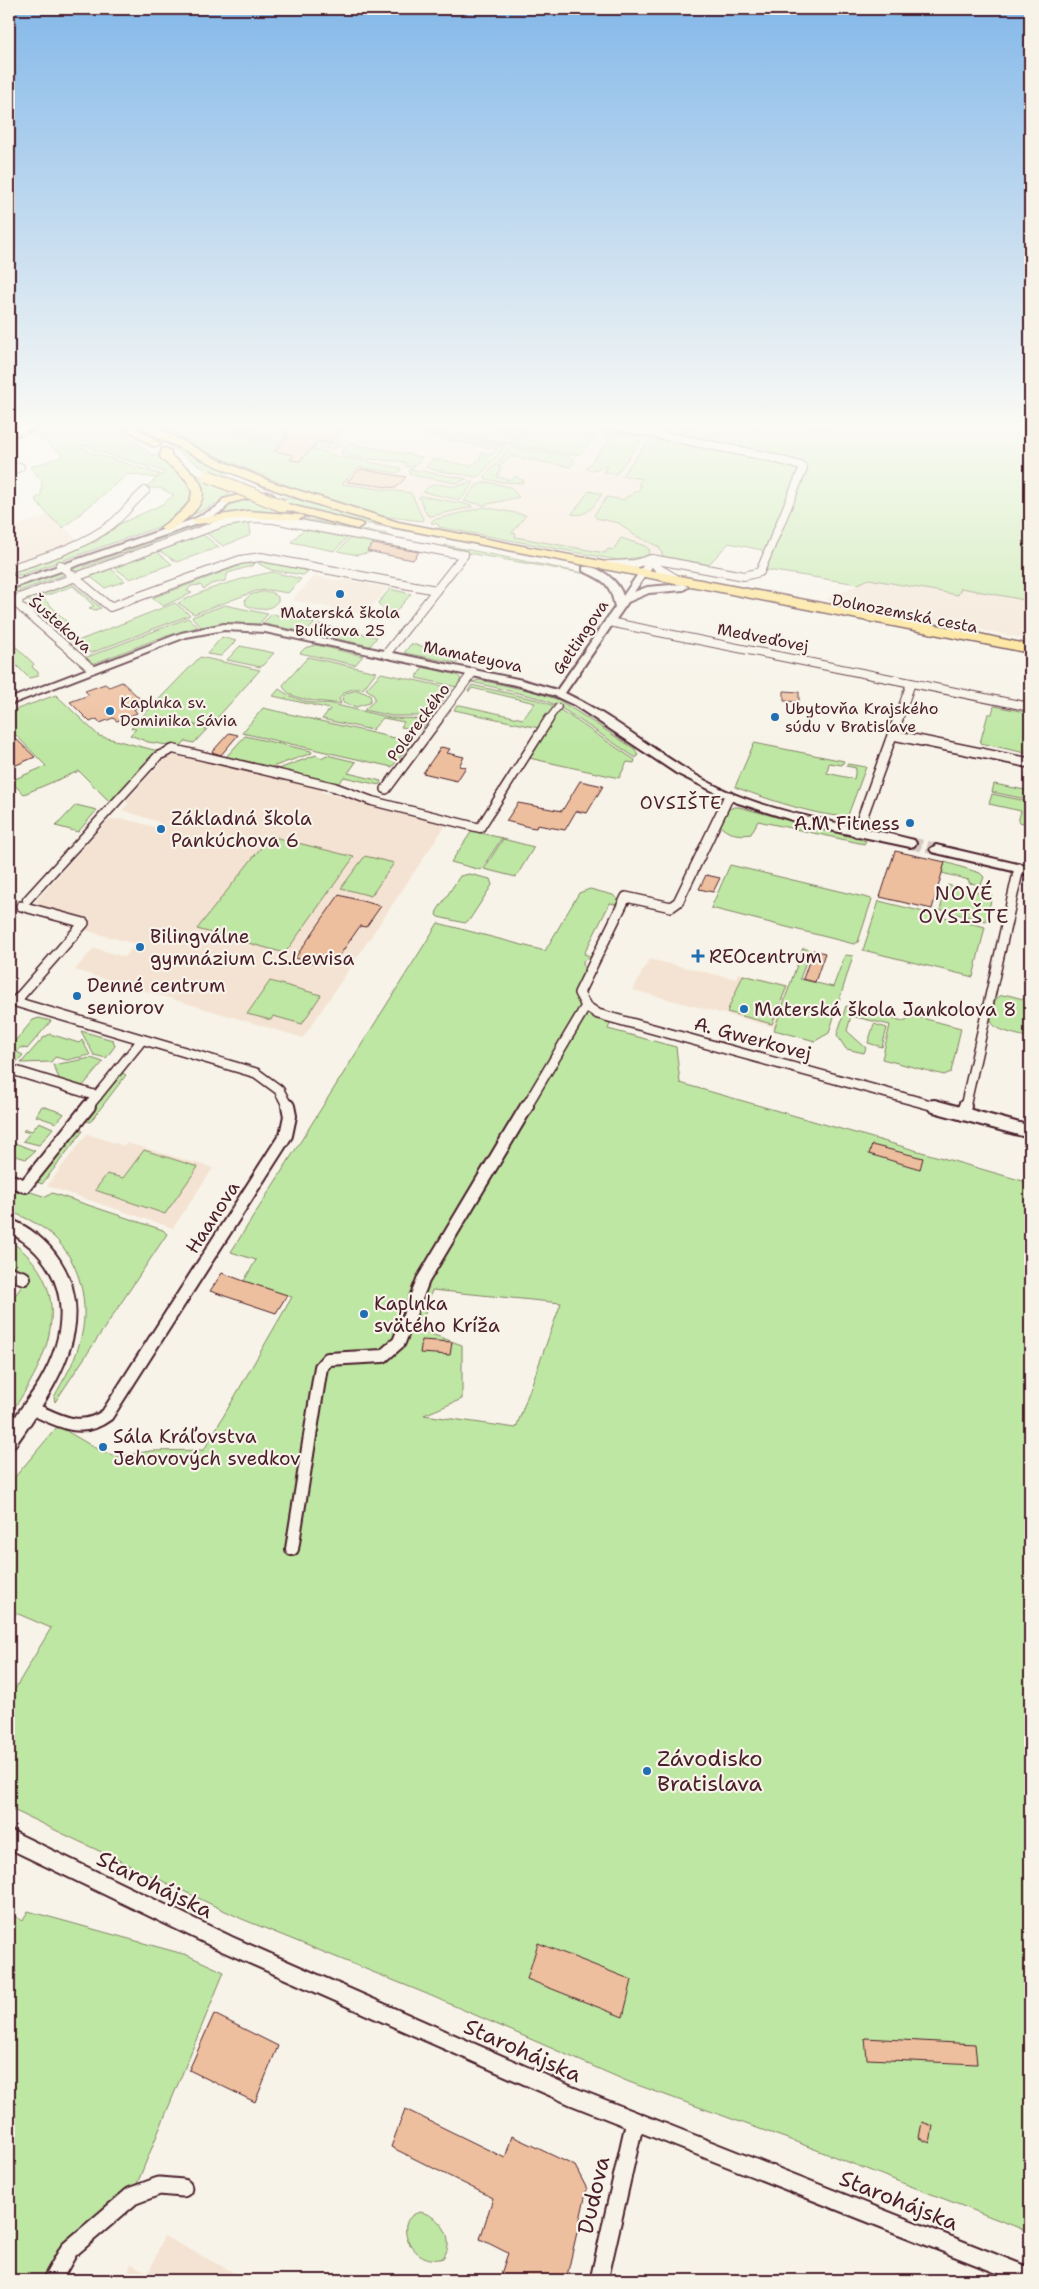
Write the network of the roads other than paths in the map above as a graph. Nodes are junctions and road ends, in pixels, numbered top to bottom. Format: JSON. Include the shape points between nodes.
{"nodes":[{"id":1,"x":100,"y":533,"type":"edge"},
{"id":2,"x":153,"y":533,"type":"edge"},
{"id":3,"x":161,"y":533,"type":"edge"},
{"id":4,"x":195,"y":533,"type":"edge"},
{"id":5,"x":344,"y":533,"type":"edge"},
{"id":6,"x":400,"y":533,"type":"edge"},
{"id":7,"x":435,"y":533,"type":"edge"},
{"id":8,"x":777,"y":533,"type":"edge"},
{"id":9,"x":651,"y":559,"type":"junction"},
{"id":10,"x":61,"y":566,"type":"junction"},
{"id":11,"x":604,"y":566,"type":"junction"},
{"id":12,"x":9,"y":569,"type":"edge"},
{"id":13,"x":586,"y":569,"type":"junction"},
{"id":14,"x":641,"y":576,"type":"junction"},
{"id":15,"x":74,"y":577,"type":"junction"},
{"id":16,"x":10,"y":582,"type":"edge"},
{"id":17,"x":681,"y":584,"type":"junction"},
{"id":18,"x":436,"y":590,"type":"junction"},
{"id":19,"x":621,"y":603,"type":"junction"},
{"id":20,"x":608,"y":622,"type":"junction"},
{"id":21,"x":1030,"y":649,"type":"edge"},
{"id":22,"x":386,"y":654,"type":"junction"},
{"id":23,"x":1030,"y":658,"type":"edge"},
{"id":24,"x":92,"y":669,"type":"junction"},
{"id":25,"x":472,"y":672,"type":"junction"},
{"id":26,"x":911,"y":683,"type":"junction"},
{"id":27,"x":559,"y":694,"type":"junction"},
{"id":28,"x":9,"y":702,"type":"edge"},
{"id":29,"x":1030,"y":707,"type":"edge"},
{"id":30,"x":558,"y":708,"type":"dead end"},
{"id":31,"x":893,"y":735,"type":"junction"},
{"id":32,"x":1030,"y":763,"type":"edge"},
{"id":33,"x":386,"y":789,"type":"dead end"},
{"id":34,"x":729,"y":796,"type":"junction"},
{"id":35,"x":857,"y":832,"type":"junction"},
{"id":36,"x":910,"y":843,"type":"tunnel mouth"},
{"id":37,"x":936,"y":849,"type":"tunnel mouth"},
{"id":38,"x":1025,"y":870,"type":"edge"},
{"id":39,"x":24,"y":903,"type":"joint"},
{"id":40,"x":12,"y":1001,"type":"edge"},
{"id":41,"x":586,"y":1006,"type":"junction"},
{"id":42,"x":142,"y":1040,"type":"junction"},
{"id":43,"x":9,"y":1069,"type":"edge"},
{"id":44,"x":97,"y":1096,"type":"junction"},
{"id":45,"x":963,"y":1114,"type":"junction"},
{"id":46,"x":1030,"y":1132,"type":"edge"},
{"id":47,"x":9,"y":1180,"type":"edge"},
{"id":48,"x":9,"y":1225,"type":"edge"},
{"id":49,"x":9,"y":1272,"type":"edge"},
{"id":50,"x":24,"y":1278,"type":"dead end"},
{"id":51,"x":31,"y":1408,"type":"junction"},
{"id":52,"x":9,"y":1441,"type":"edge"},
{"id":53,"x":292,"y":1549,"type":"dead end"},
{"id":54,"x":9,"y":1840,"type":"edge"},
{"id":55,"x":634,"y":2121,"type":"junction"},
{"id":56,"x":183,"y":2188,"type":"dead end"},
{"id":57,"x":1030,"y":2277,"type":"edge"},
{"id":58,"x":52,"y":2280,"type":"edge"},
{"id":59,"x":599,"y":2280,"type":"edge"}],
"edges":[{"from":1,"to":12,"type":"street","via":[[89,541]]},
{"from":2,"to":10,"type":"street"},
{"from":3,"to":10,"type":"street"},
{"from":4,"to":15,"type":"street"},
{"from":5,"to":18,"type":"street","via":[[464,556]]},
{"from":6,"to":13,"type":"main road","name":"Dolnozemská cesta"},
{"from":7,"to":11,"type":"main road","name":"Dolnozemská cesta"},
{"from":8,"to":9,"type":"street","via":[[758,574],[744,576]]},
{"from":9,"to":11,"type":"street"},
{"from":9,"to":14,"type":"street"},
{"from":9,"to":17,"type":"street"},
{"from":10,"to":15,"type":"street"},
{"from":10,"to":16,"type":"street"},
{"from":11,"to":14,"type":"main road","name":"Dolnozemská cesta"},
{"from":13,"to":14,"type":"main road","name":"Dolnozemská cesta"},
{"from":13,"to":19,"type":"street","via":[[607,579],[619,594]]},
{"from":14,"to":17,"type":"main road","name":"Dolnozemská cesta"},
{"from":14,"to":19,"type":"street","name":"Gettingova"},
{"from":15,"to":18,"type":"street","via":[[110,608],[256,557]]},
{"from":15,"to":24,"type":"street","name":"Šustekova","via":[[22,596],[16,603]]},
{"from":17,"to":19,"type":"street","via":[[647,590]]},
{"from":17,"to":21,"type":"main road","name":"Dolnozemská cesta"},
{"from":17,"to":23,"type":"main road","name":"Dolnozemská cesta"},
{"from":18,"to":22,"type":"street"},
{"from":19,"to":20,"type":"street","name":"Gettingova"},
{"from":20,"to":26,"type":"street","name":"Medveďovej"},
{"from":20,"to":27,"type":"street","name":"Gettingova"},
{"from":22,"to":24,"type":"street","name":"Mamateyova","via":[[272,630],[234,627],[179,636]]},
{"from":22,"to":25,"type":"street","name":"Mamateyova"},
{"from":24,"to":28,"type":"street","name":"Mamateyova"},
{"from":25,"to":27,"type":"street","name":"Mamateyova"},
{"from":25,"to":33,"type":"street","name":"Polereckého"},
{"from":26,"to":29,"type":"street","name":"Medveďovej"},
{"from":26,"to":31,"type":"street"},
{"from":27,"to":34,"type":"street","name":"Mamateyova","via":[[578,703],[685,774]]},
{"from":30,"to":39,"type":"street","via":[[480,828],[372,801],[334,787],[172,748],[158,756]]},
{"from":31,"to":32,"type":"street"},
{"from":31,"to":35,"type":"street"},
{"from":34,"to":35,"type":"street","name":"Mamateyova","via":[[770,811]]},
{"from":34,"to":41,"type":"street","via":[[678,902],[670,907],[626,897],[579,993]]},
{"from":35,"to":36,"type":"street","name":"Mamateyova"},
{"from":37,"to":38,"type":"street"},
{"from":38,"to":45,"type":"street"},
{"from":39,"to":40,"type":"street","name":"Haanova","via":[[84,923]]},
{"from":40,"to":42,"type":"street","name":"Haanova"},
{"from":41,"to":45,"type":"street","name":"A. Gwerkovej","via":[[598,1014]]},
{"from":41,"to":53,"type":"street","via":[[422,1280],[399,1342],[383,1356],[328,1359],[321,1367]]},
{"from":42,"to":44,"type":"street"},
{"from":42,"to":51,"type":"street","name":"Haanova","via":[[263,1076],[286,1101],[290,1114],[289,1128],[106,1415],[95,1424],[77,1427]]},
{"from":43,"to":44,"type":"street"},
{"from":44,"to":47,"type":"street","via":[[25,1186]]},
{"from":45,"to":46,"type":"street","name":"A. Gwerkovej"},
{"from":48,"to":51,"type":"street","via":[[35,1241],[48,1254],[62,1276],[69,1300],[69,1321],[62,1351]]},
{"from":49,"to":50,"type":"street"},
{"from":51,"to":52,"type":"street"},
{"from":54,"to":55,"type":"street","name":"Starohájska","via":[[228,1944]]},
{"from":55,"to":57,"type":"street","name":"Starohájska"},
{"from":55,"to":59,"type":"street","name":"Dudova"},
{"from":56,"to":58,"type":"street","via":[[159,2186],[132,2196],[70,2250]]}]}
